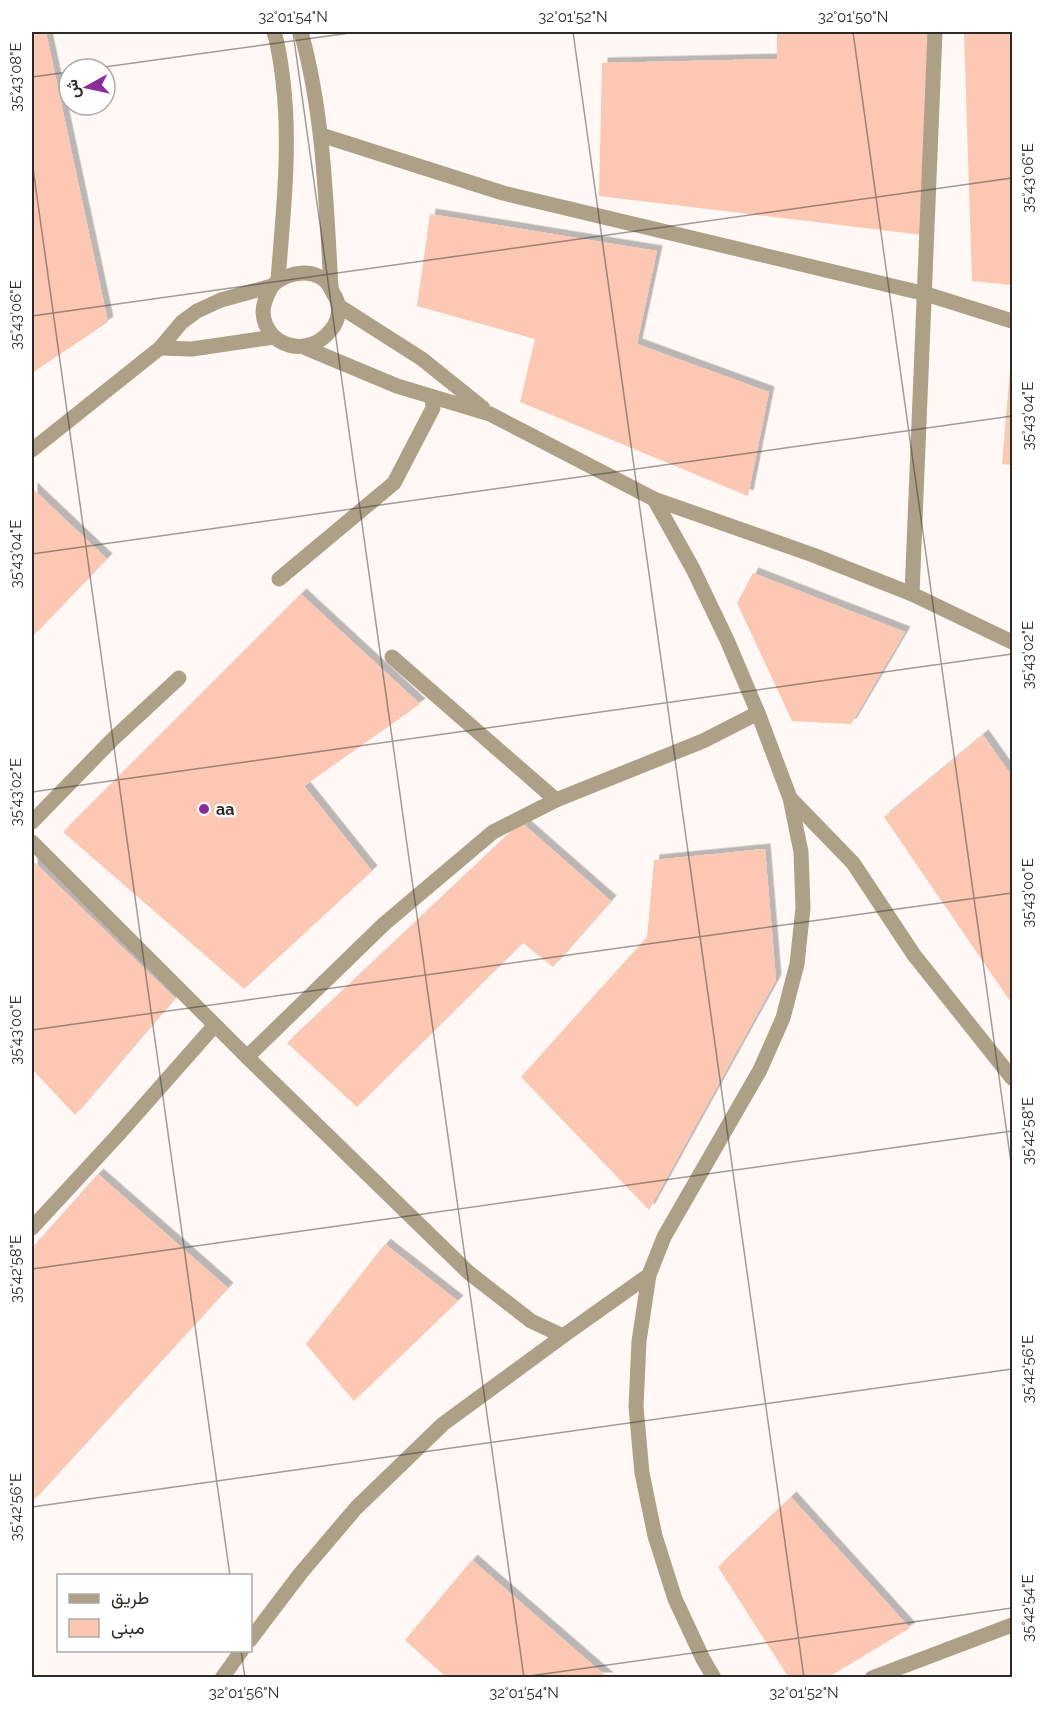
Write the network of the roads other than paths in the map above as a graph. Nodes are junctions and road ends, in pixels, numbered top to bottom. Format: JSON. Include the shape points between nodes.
{"nodes":[{"id":1,"x":274,"y":32,"type":"edge"},
{"id":2,"x":301,"y":32,"type":"edge"},
{"id":3,"x":935,"y":32,"type":"edge"},
{"id":4,"x":321,"y":135,"type":"junction"},
{"id":5,"x":275,"y":283,"type":"junction"},
{"id":6,"x":331,"y":288,"type":"junction"},
{"id":7,"x":926,"y":294,"type":"junction"},
{"id":8,"x":339,"y":306,"type":"junction"},
{"id":9,"x":1012,"y":321,"type":"edge"},
{"id":10,"x":274,"y":337,"type":"junction"},
{"id":11,"x":160,"y":348,"type":"junction"},
{"id":12,"x":306,"y":348,"type":"junction"},
{"id":13,"x":432,"y":397,"type":"junction"},
{"id":14,"x":490,"y":414,"type":"junction"},
{"id":15,"x":32,"y":450,"type":"edge"},
{"id":16,"x":654,"y":499,"type":"junction"},
{"id":17,"x":279,"y":579,"type":"dead end"},
{"id":18,"x":912,"y":594,"type":"junction"},
{"id":19,"x":1012,"y":642,"type":"edge"},
{"id":20,"x":392,"y":657,"type":"dead end"},
{"id":21,"x":179,"y":678,"type":"dead end"},
{"id":22,"x":758,"y":713,"type":"junction"},
{"id":23,"x":790,"y":798,"type":"junction"},
{"id":24,"x":556,"y":800,"type":"junction"},
{"id":25,"x":32,"y":822,"type":"edge"},
{"id":26,"x":32,"y":842,"type":"edge"},
{"id":27,"x":215,"y":1025,"type":"junction"},
{"id":28,"x":247,"y":1057,"type":"junction"},
{"id":29,"x":1012,"y":1078,"type":"edge"},
{"id":30,"x":32,"y":1228,"type":"edge"},
{"id":31,"x":650,"y":1275,"type":"junction"},
{"id":32,"x":563,"y":1336,"type":"junction"},
{"id":33,"x":1012,"y":1625,"type":"edge"},
{"id":34,"x":252,"y":1637,"type":"edge"},
{"id":35,"x":241,"y":1652,"type":"edge"},
{"id":36,"x":222,"y":1677,"type":"edge"},
{"id":37,"x":714,"y":1677,"type":"edge"},
{"id":38,"x":872,"y":1677,"type":"edge"}],
"edges":[{"from":1,"to":5,"type":"street","via":[[286,108],[286,172]]},
{"from":2,"to":4,"type":"street"},
{"from":3,"to":7,"type":"street"},
{"from":4,"to":6,"type":"street"},
{"from":4,"to":7,"type":"street","via":[[503,193]]},
{"from":5,"to":6,"type":"street","via":[[292,273],[306,272],[320,277]]},
{"from":5,"to":10,"type":"street","via":[[265,298],[263,312]]},
{"from":5,"to":11,"type":"street","via":[[197,311]]},
{"from":6,"to":8,"type":"street"},
{"from":7,"to":9,"type":"street"},
{"from":7,"to":18,"type":"street"},
{"from":8,"to":12,"type":"street","via":[[335,325],[323,340]]},
{"from":8,"to":14,"type":"street","via":[[423,359]]},
{"from":10,"to":11,"type":"street","via":[[192,349]]},
{"from":10,"to":12,"type":"street"},
{"from":11,"to":15,"type":"street"},
{"from":12,"to":13,"type":"street"},
{"from":13,"to":14,"type":"street"},
{"from":13,"to":17,"type":"street","via":[[433,408],[394,483]]},
{"from":14,"to":16,"type":"street"},
{"from":16,"to":18,"type":"street"},
{"from":16,"to":22,"type":"street","via":[[693,568]]},
{"from":18,"to":19,"type":"street"},
{"from":20,"to":24,"type":"street"},
{"from":21,"to":25,"type":"street"},
{"from":22,"to":23,"type":"street"},
{"from":22,"to":24,"type":"street","via":[[703,741]]},
{"from":23,"to":29,"type":"street","via":[[853,863],[914,955]]},
{"from":23,"to":31,"type":"street","via":[[801,852],[803,908],[796,964],[783,1018],[760,1070],[664,1237]]},
{"from":24,"to":28,"type":"street","via":[[493,832],[384,924]]},
{"from":26,"to":27,"type":"street"},
{"from":27,"to":28,"type":"street"},
{"from":27,"to":30,"type":"street"},
{"from":28,"to":32,"type":"street","via":[[468,1272],[531,1321]]},
{"from":31,"to":32,"type":"street"},
{"from":31,"to":37,"type":"street","via":[[639,1341],[636,1407],[642,1473],[655,1536],[675,1599]]},
{"from":32,"to":34,"type":"street","via":[[443,1424],[356,1508]]},
{"from":33,"to":38,"type":"street"},
{"from":35,"to":36,"type":"street"}]}
